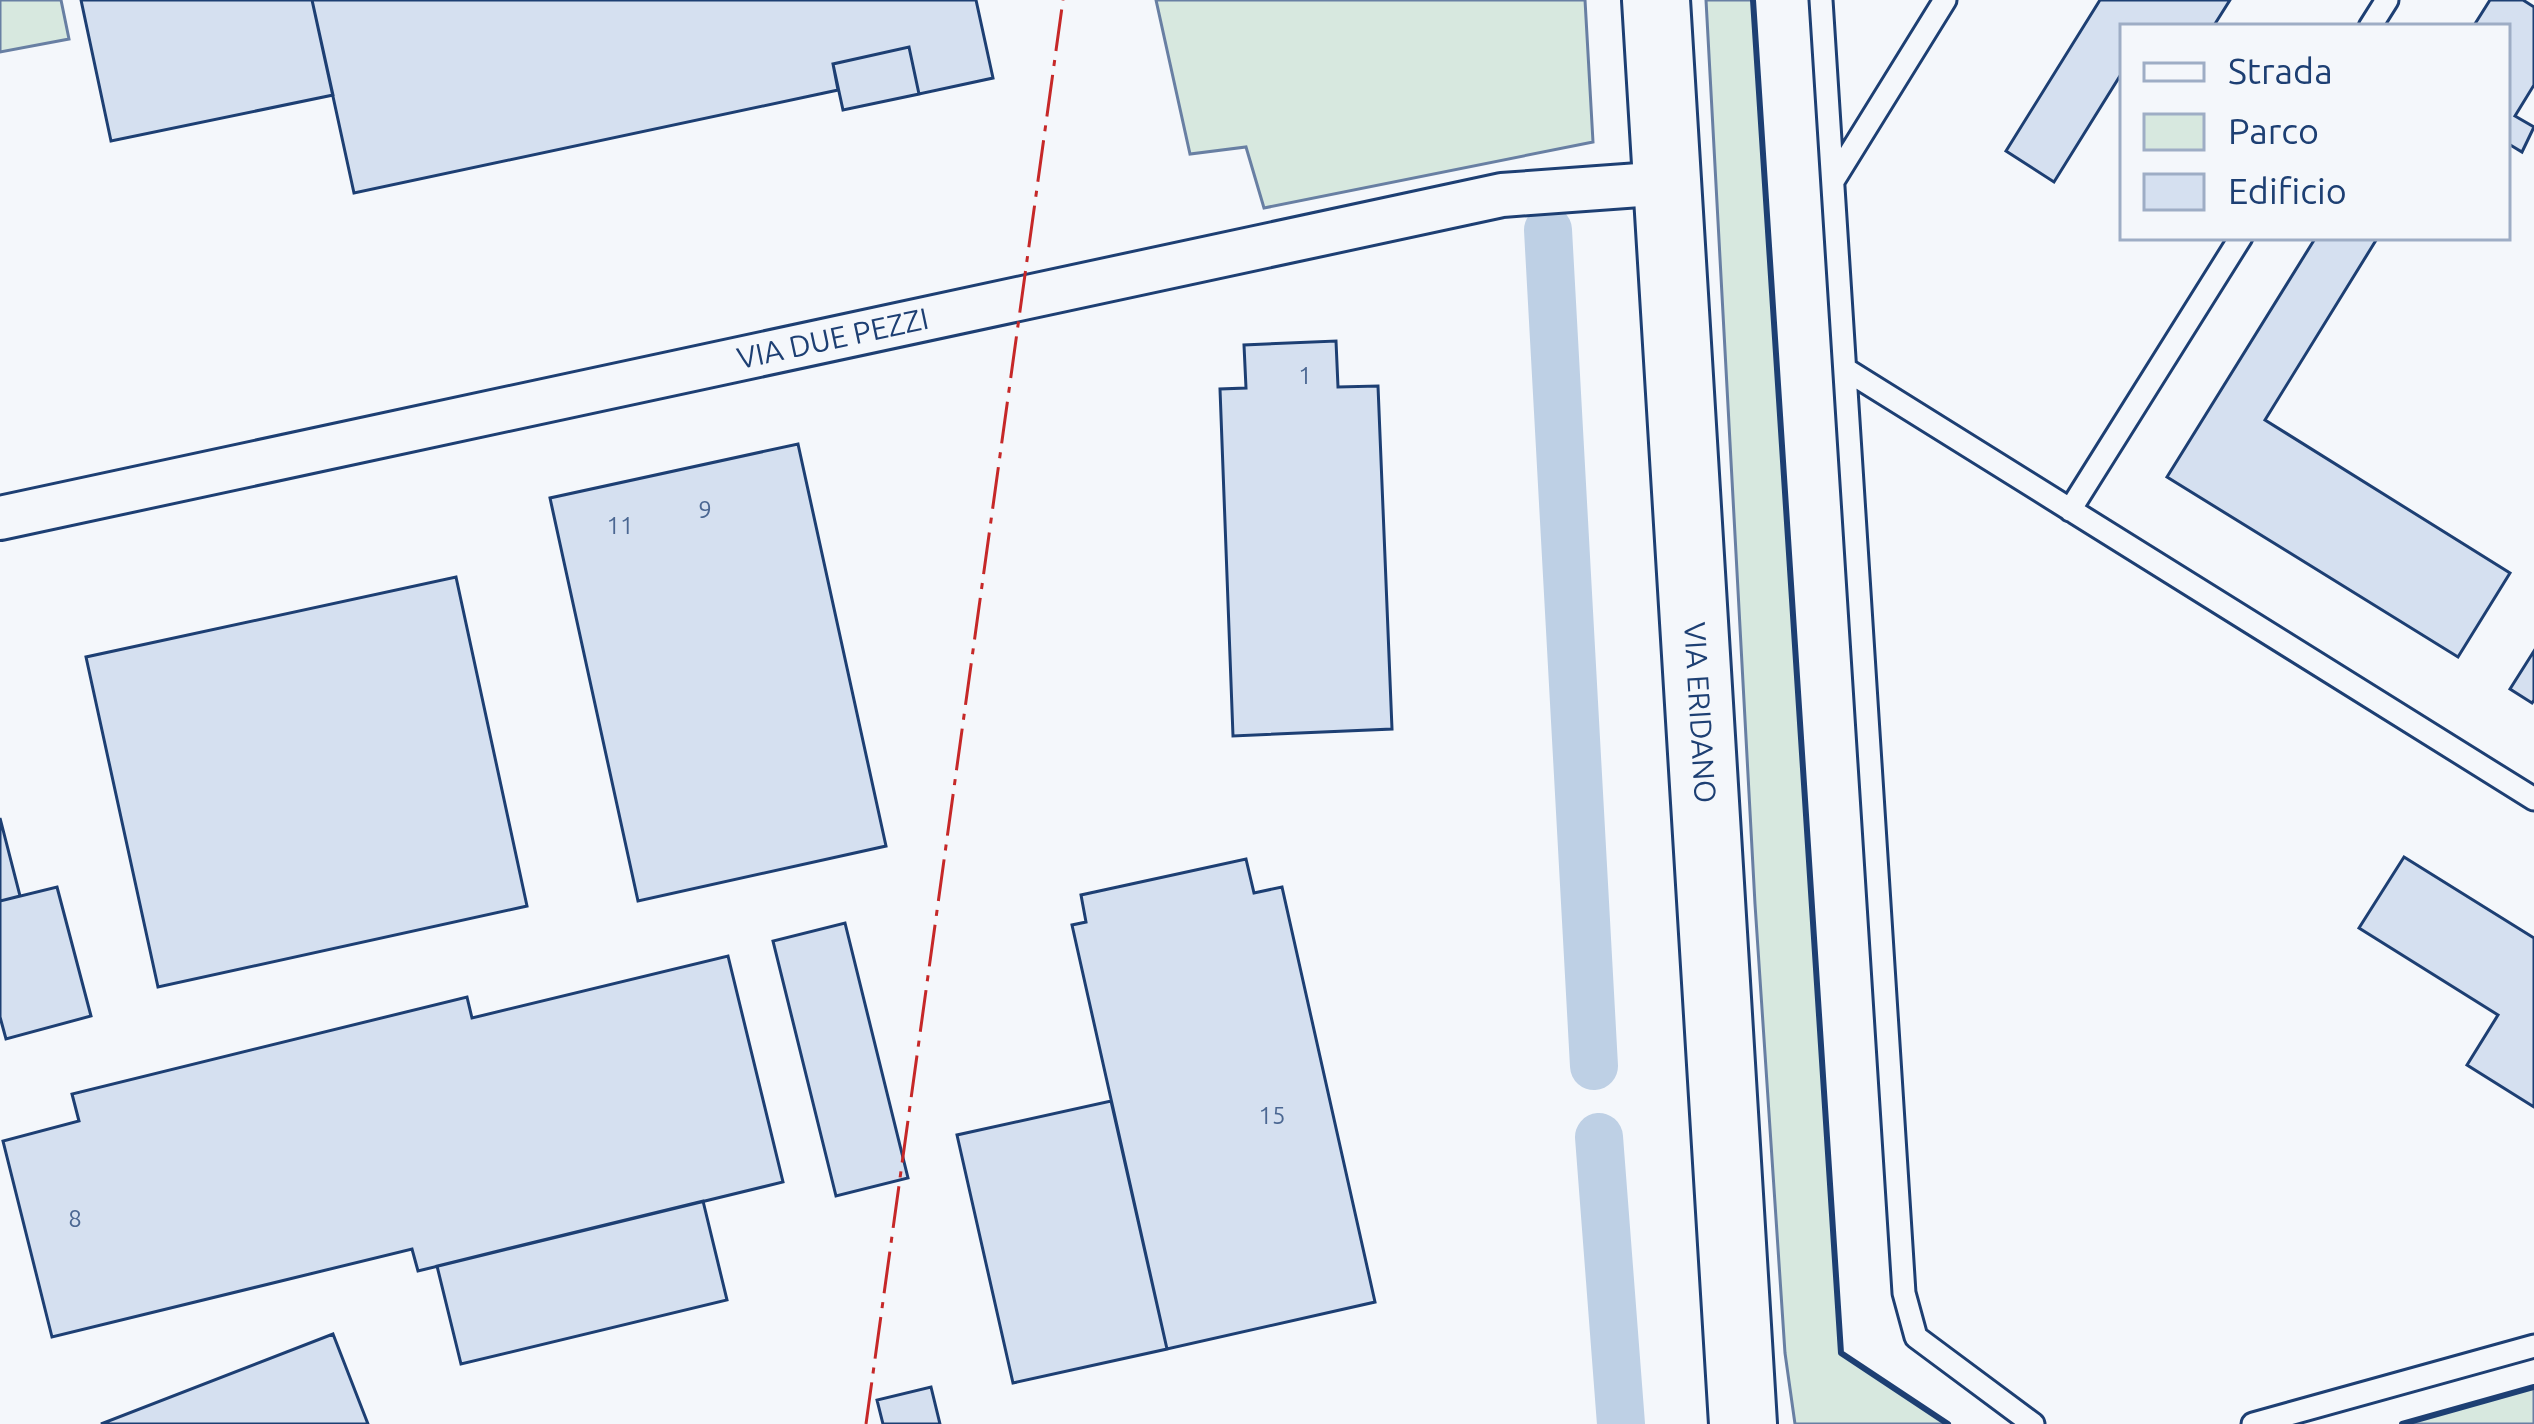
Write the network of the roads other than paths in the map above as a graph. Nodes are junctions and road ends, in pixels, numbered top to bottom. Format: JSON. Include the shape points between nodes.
{"nodes":[{"id":1,"x":1656,"y":0,"type":"edge"},
{"id":2,"x":1821,"y":0,"type":"edge"},
{"id":3,"x":1945,"y":0,"type":"edge"},
{"id":4,"x":1833,"y":182,"type":"junction"},
{"id":5,"x":1640,"y":185,"type":"junction"},
{"id":6,"x":2239,"y":240,"type":"edge"},
{"id":7,"x":1845,"y":369,"type":"junction"},
{"id":8,"x":2070,"y":510,"type":"junction"},
{"id":9,"x":0,"y":518,"type":"edge"},
{"id":10,"x":2534,"y":799,"type":"edge"},
{"id":11,"x":2534,"y":1346,"type":"edge"},
{"id":12,"x":1744,"y":1424,"type":"edge"},
{"id":13,"x":2033,"y":1424,"type":"edge"},
{"id":14,"x":2252,"y":1424,"type":"edge"}],
"edges":[{"from":1,"to":5,"type":"main road","name":"VIA ERIDANO"},
{"from":2,"to":4,"type":"lane"},
{"from":3,"to":4,"type":"lane"},
{"from":4,"to":7,"type":"lane"},
{"from":5,"to":9,"type":"street","name":"VIA DUE PEZZI","via":[[1502,195]]},
{"from":5,"to":12,"type":"main road","name":"VIA ERIDANO"},
{"from":6,"to":8,"type":"lane"},
{"from":7,"to":8,"type":"lane"},
{"from":7,"to":13,"type":"lane","via":[[1904,1293],[1916,1336]]},
{"from":8,"to":10,"type":"lane"},
{"from":11,"to":14,"type":"lane"}]}
